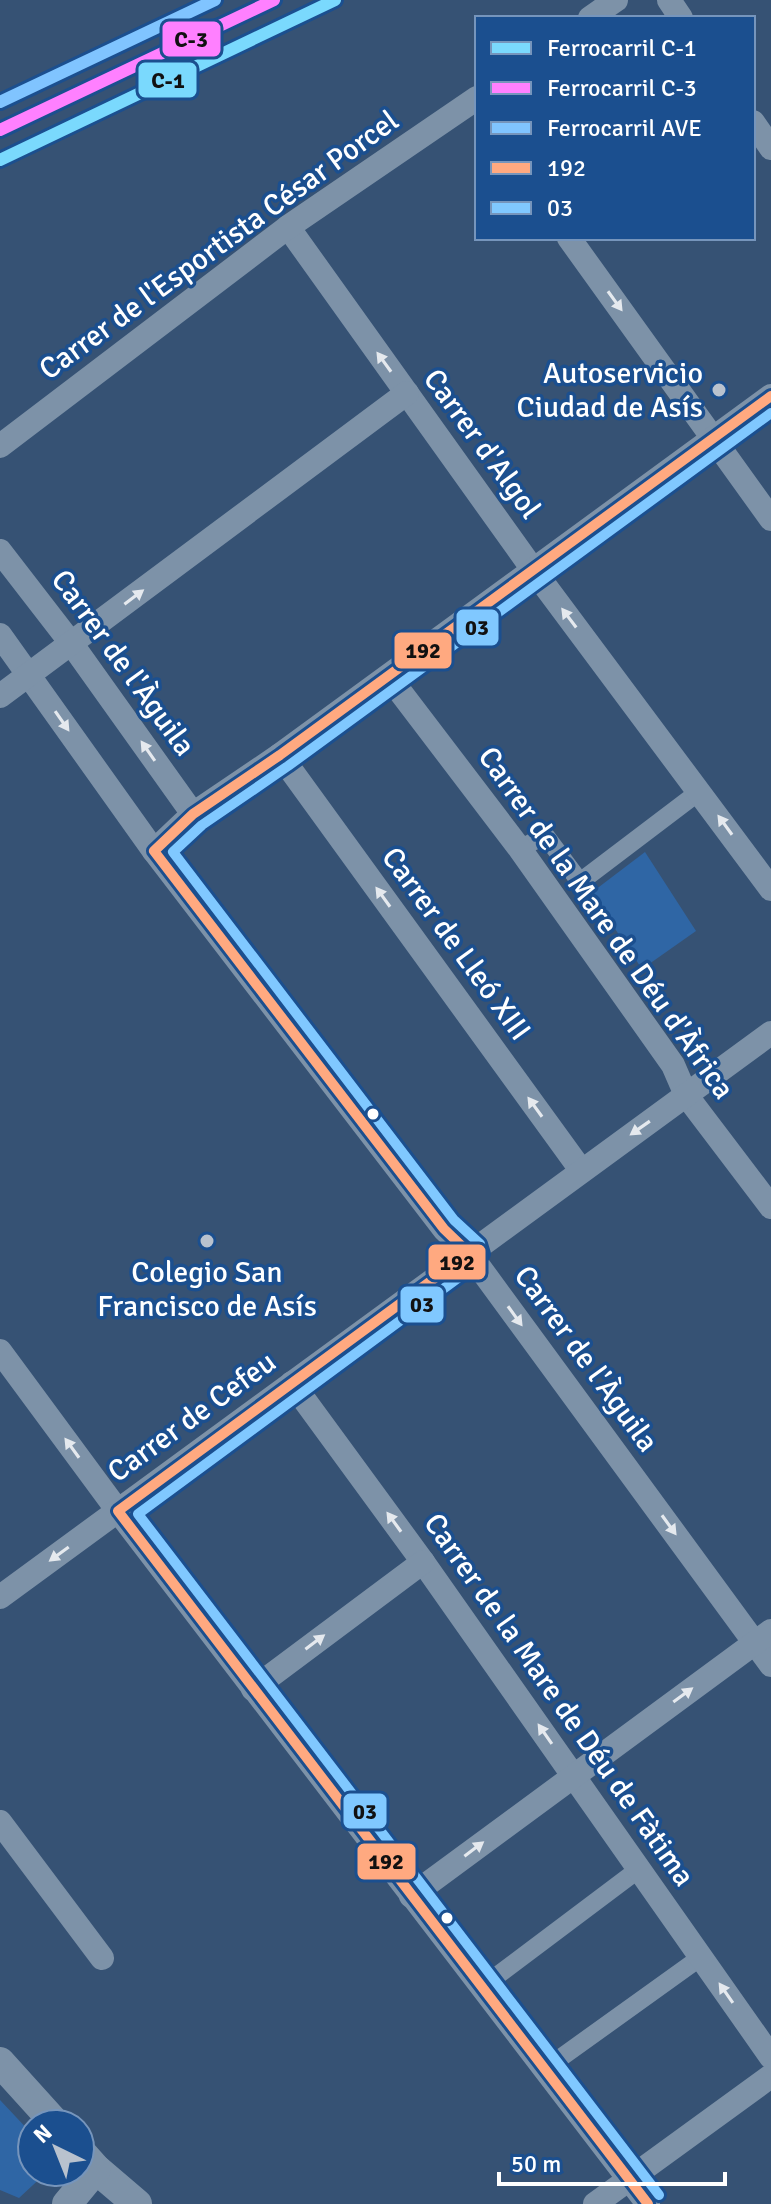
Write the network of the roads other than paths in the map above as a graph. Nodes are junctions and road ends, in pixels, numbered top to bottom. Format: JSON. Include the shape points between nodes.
{"nodes":[{"id":1,"x":616,"y":0,"type":"edge"},
{"id":2,"x":593,"y":16,"type":"edge"},
{"id":3,"x":475,"y":104,"type":"edge"},
{"id":4,"x":755,"y":125,"type":"edge"},
{"id":5,"x":771,"y":148,"type":"edge"},
{"id":6,"x":288,"y":227,"type":"junction"},
{"id":7,"x":570,"y":240,"type":"edge"},
{"id":8,"x":407,"y":393,"type":"junction"},
{"id":9,"x":771,"y":396,"type":"edge"},
{"id":10,"x":714,"y":437,"type":"junction"},
{"id":11,"x":0,"y":446,"type":"edge"},
{"id":12,"x":771,"y":519,"type":"edge"},
{"id":13,"x":0,"y":551,"type":"edge"},
{"id":14,"x":534,"y":571,"type":"junction"},
{"id":15,"x":0,"y":635,"type":"edge"},
{"id":16,"x":71,"y":643,"type":"junction"},
{"id":17,"x":29,"y":675,"type":"junction"},
{"id":18,"x":389,"y":677,"type":"junction"},
{"id":19,"x":0,"y":696,"type":"edge"},
{"id":20,"x":280,"y":755,"type":"junction"},
{"id":21,"x":700,"y":791,"type":"junction"},
{"id":22,"x":193,"y":814,"type":"junction"},
{"id":23,"x":520,"y":849,"type":"junction"},
{"id":24,"x":154,"y":851,"type":"junction"},
{"id":25,"x":771,"y":889,"type":"edge"},
{"id":26,"x":771,"y":1033,"type":"edge"},
{"id":27,"x":686,"y":1095,"type":"junction"},
{"id":28,"x":581,"y":1170,"type":"junction"},
{"id":29,"x":771,"y":1207,"type":"edge"},
{"id":30,"x":469,"y":1253,"type":"junction"},
{"id":31,"x":0,"y":1351,"type":"edge"},
{"id":32,"x":292,"y":1383,"type":"junction"},
{"id":33,"x":118,"y":1511,"type":"junction"},
{"id":34,"x":423,"y":1562,"type":"junction"},
{"id":35,"x":0,"y":1597,"type":"edge"},
{"id":36,"x":763,"y":1637,"type":"edge"},
{"id":37,"x":771,"y":1665,"type":"edge"},
{"id":38,"x":253,"y":1689,"type":"junction"},
{"id":39,"x":574,"y":1774,"type":"junction"},
{"id":40,"x":0,"y":1822,"type":"edge"},
{"id":41,"x":639,"y":1869,"type":"junction"},
{"id":42,"x":411,"y":1896,"type":"junction"},
{"id":43,"x":701,"y":1957,"type":"junction"},
{"id":44,"x":102,"y":1958,"type":"dead end"},
{"id":45,"x":482,"y":1987,"type":"junction"},
{"id":46,"x":771,"y":2057,"type":"edge"},
{"id":47,"x":0,"y":2062,"type":"edge"},
{"id":48,"x":545,"y":2069,"type":"junction"},
{"id":49,"x":771,"y":2076,"type":"edge"},
{"id":50,"x":42,"y":2108,"type":"edge"},
{"id":51,"x":96,"y":2167,"type":"edge"},
{"id":52,"x":629,"y":2179,"type":"junction"},
{"id":53,"x":137,"y":2204,"type":"edge"},
{"id":54,"x":595,"y":2204,"type":"edge"},
{"id":55,"x":648,"y":2204,"type":"edge"}],
"edges":[{"from":1,"to":2,"type":"street"},
{"from":3,"to":6,"type":"street","name":"Carrer de l'Esportista César Porcel"},
{"from":4,"to":5,"type":"street"},
{"from":8,"to":6,"type":"street","name":"Carrer d'Algol","one_way":true},
{"from":6,"to":11,"type":"street","name":"Carrer de l'Esportista César Porcel"},
{"from":7,"to":10,"type":"street","one_way":true},
{"from":8,"to":14,"type":"street","name":"Carrer d'Algol"},
{"from":16,"to":8,"type":"street","one_way":true},
{"from":9,"to":10,"type":"street"},
{"from":10,"to":12,"type":"street"},
{"from":10,"to":14,"type":"street"},
{"from":13,"to":16,"type":"street","name":"Carrer de l'Àguila"},
{"from":14,"to":18,"type":"street"},
{"from":21,"to":14,"type":"street","name":"Carrer d'Algol","one_way":true},
{"from":15,"to":17,"type":"street","name":"Carrer de l'Àguila"},
{"from":16,"to":17,"type":"street"},
{"from":22,"to":16,"type":"street","name":"Carrer de l'Àguila","one_way":true},
{"from":17,"to":19,"type":"street"},
{"from":17,"to":24,"type":"street","name":"Carrer de l'Àguila","one_way":true},
{"from":18,"to":20,"type":"street"},
{"from":18,"to":23,"type":"street","name":"Carrer de la Mare de Déu d'Àfrica"},
{"from":20,"to":22,"type":"street"},
{"from":28,"to":20,"type":"street","name":"Carrer de Lleó XIII","one_way":true},
{"from":21,"to":23,"type":"street","via":[[580,882],[545,835]]},
{"from":25,"to":21,"type":"street","name":"Carrer d'Algol","one_way":true},
{"from":22,"to":24,"type":"street"},
{"from":23,"to":27,"type":"street","name":"Carrer de la Mare de Déu d'Àfrica","via":[[673,1065]]},
{"from":24,"to":30,"type":"street","name":"Carrer de l'Àguila","via":[[444,1229]]},
{"from":26,"to":27,"type":"street","name":"Carrer de Cefeu"},
{"from":27,"to":28,"type":"street","name":"Carrer de Cefeu","one_way":true},
{"from":27,"to":29,"type":"street","name":"Carrer de la Mare de Déu d'Àfrica"},
{"from":28,"to":30,"type":"street","name":"Carrer de Cefeu"},
{"from":30,"to":32,"type":"street","name":"Carrer de Cefeu"},
{"from":30,"to":36,"type":"street","name":"Carrer de l'Àguila","one_way":true},
{"from":33,"to":31,"type":"street","one_way":true},
{"from":32,"to":33,"type":"street","name":"Carrer de Cefeu"},
{"from":34,"to":32,"type":"street","name":"Carrer de la Mare de Déu de Fàtima","one_way":true},
{"from":33,"to":35,"type":"street","name":"Carrer de Cefeu","one_way":true},
{"from":33,"to":38,"type":"street"},
{"from":38,"to":34,"type":"street","one_way":true},
{"from":39,"to":34,"type":"street","name":"Carrer de la Mare de Déu de Fàtima","one_way":true},
{"from":36,"to":37,"type":"street","name":"Carrer de l'Àguila"},
{"from":39,"to":36,"type":"street","one_way":true},
{"from":38,"to":42,"type":"street"},
{"from":39,"to":41,"type":"street","name":"Carrer de la Mare de Déu de Fàtima"},
{"from":42,"to":39,"type":"street","one_way":true},
{"from":40,"to":44,"type":"street"},
{"from":41,"to":43,"type":"street","name":"Carrer de la Mare de Déu de Fàtima"},
{"from":41,"to":45,"type":"street"},
{"from":42,"to":45,"type":"street"},
{"from":46,"to":43,"type":"street","name":"Carrer de la Mare de Déu de Fàtima","one_way":true},
{"from":43,"to":48,"type":"street"},
{"from":45,"to":48,"type":"street"},
{"from":47,"to":50,"type":"street"},
{"from":48,"to":52,"type":"street"},
{"from":49,"to":52,"type":"street"},
{"from":51,"to":53,"type":"street"},
{"from":52,"to":54,"type":"street"},
{"from":52,"to":55,"type":"street"}]}
